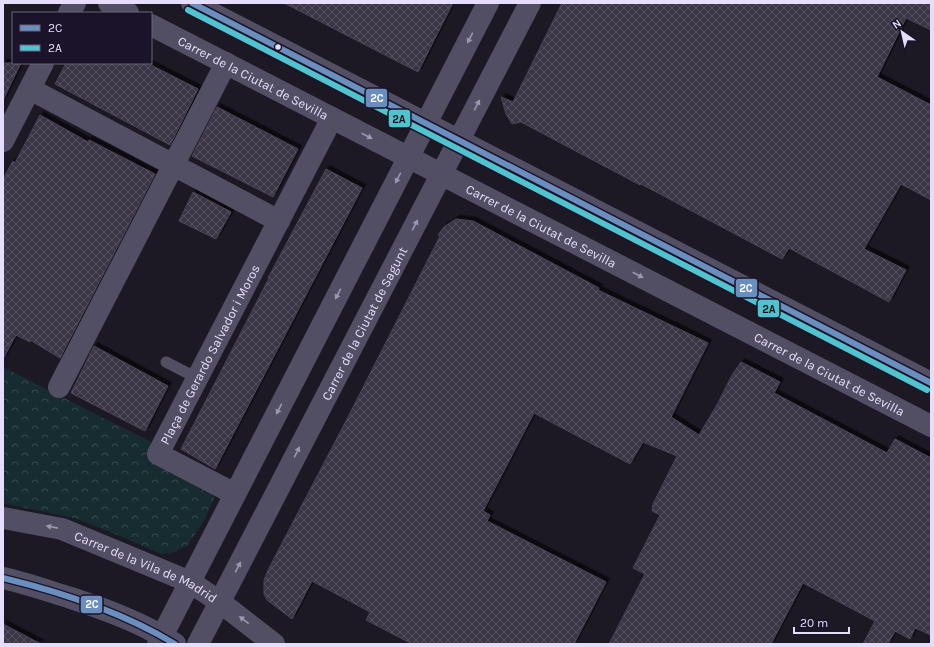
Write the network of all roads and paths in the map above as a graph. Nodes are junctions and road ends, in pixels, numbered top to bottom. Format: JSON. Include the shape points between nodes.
{"nodes":[{"id":1,"x":75,"y":3,"type":"edge"},
{"id":2,"x":109,"y":3,"type":"edge"},
{"id":3,"x":192,"y":3,"type":"edge"},
{"id":4,"x":488,"y":3,"type":"edge"},
{"id":5,"x":530,"y":3,"type":"edge"},
{"id":6,"x":70,"y":12,"type":"edge"},
{"id":7,"x":126,"y":12,"type":"edge"},
{"id":8,"x":152,"y":26,"type":"edge"},
{"id":9,"x":226,"y":63,"type":"junction"},
{"id":10,"x":43,"y":64,"type":"edge"},
{"id":11,"x":30,"y":89,"type":"junction"},
{"id":12,"x":332,"y":118,"type":"junction"},
{"id":13,"x":426,"y":123,"type":"junction"},
{"id":14,"x":459,"y":140,"type":"junction"},
{"id":15,"x":3,"y":141,"type":"edge"},
{"id":16,"x":408,"y":158,"type":"junction"},
{"id":17,"x":174,"y":165,"type":"junction"},
{"id":18,"x":441,"y":174,"type":"junction"},
{"id":19,"x":279,"y":221,"type":"junction"},
{"id":20,"x":166,"y":362,"type":"dead end"},
{"id":21,"x":197,"y":378,"type":"junction"},
{"id":22,"x":931,"y":383,"type":"edge"},
{"id":23,"x":59,"y":387,"type":"dead end"},
{"id":24,"x":931,"y":426,"type":"edge"},
{"id":25,"x":235,"y":494,"type":"junction"},
{"id":26,"x":3,"y":518,"type":"edge"},
{"id":27,"x":3,"y":578,"type":"edge"},
{"id":28,"x":190,"y":582,"type":"junction"},
{"id":29,"x":220,"y":602,"type":"junction"},
{"id":30,"x":165,"y":641,"type":"edge"},
{"id":31,"x":198,"y":644,"type":"edge"},
{"id":32,"x":274,"y":644,"type":"edge"}],
"edges":[{"from":1,"to":6,"type":"street"},
{"from":2,"to":7,"type":"street"},
{"from":3,"to":13,"type":"street"},
{"from":4,"to":13,"type":"street","one_way":true},
{"from":14,"to":5,"type":"street","name":"Carrer de la Ciutat de Sagunt","one_way":true},
{"from":8,"to":9,"type":"street","name":"Carrer de la Ciutat de Sevilla"},
{"from":9,"to":12,"type":"street","name":"Carrer de la Ciutat de Sevilla"},
{"from":9,"to":17,"type":"street"},
{"from":10,"to":11,"type":"street"},
{"from":11,"to":15,"type":"street"},
{"from":11,"to":17,"type":"street"},
{"from":12,"to":16,"type":"street","name":"Carrer de la Ciutat de Sevilla","one_way":true},
{"from":12,"to":19,"type":"street","name":"Plaça de Gerardo Salvador i Moros"},
{"from":13,"to":14,"type":"street"},
{"from":13,"to":16,"type":"street"},
{"from":14,"to":18,"type":"street","name":"Carrer de la Ciutat de Sagunt"},
{"from":14,"to":22,"type":"street"},
{"from":16,"to":18,"type":"street","name":"Carrer de la Ciutat de Sevilla"},
{"from":16,"to":25,"type":"street","one_way":true},
{"from":17,"to":19,"type":"street"},
{"from":17,"to":23,"type":"street"},
{"from":18,"to":24,"type":"street","name":"Carrer de la Ciutat de Sevilla","one_way":true},
{"from":29,"to":18,"type":"street","name":"Carrer de la Ciutat de Sagunt","one_way":true},
{"from":19,"to":21,"type":"street","name":"Plaça de Gerardo Salvador i Moros"},
{"from":20,"to":21,"type":"lane"},
{"from":21,"to":25,"type":"street","name":"Plaça de Gerardo Salvador i Moros","via":[[158,454]]},
{"from":25,"to":28,"type":"street"},
{"from":28,"to":26,"type":"street","name":"Carrer de la Vila de Madrid","one_way":true,"via":[[62,529]]},
{"from":27,"to":30,"type":"street","via":[[114,613]]},
{"from":28,"to":29,"type":"street","name":"Carrer de la Vila de Madrid"},
{"from":28,"to":30,"type":"street"},
{"from":29,"to":31,"type":"street","name":"Carrer de la Ciutat de Sagunt"},
{"from":32,"to":29,"type":"street","name":"Carrer de la Vila de Madrid","one_way":true}]}
